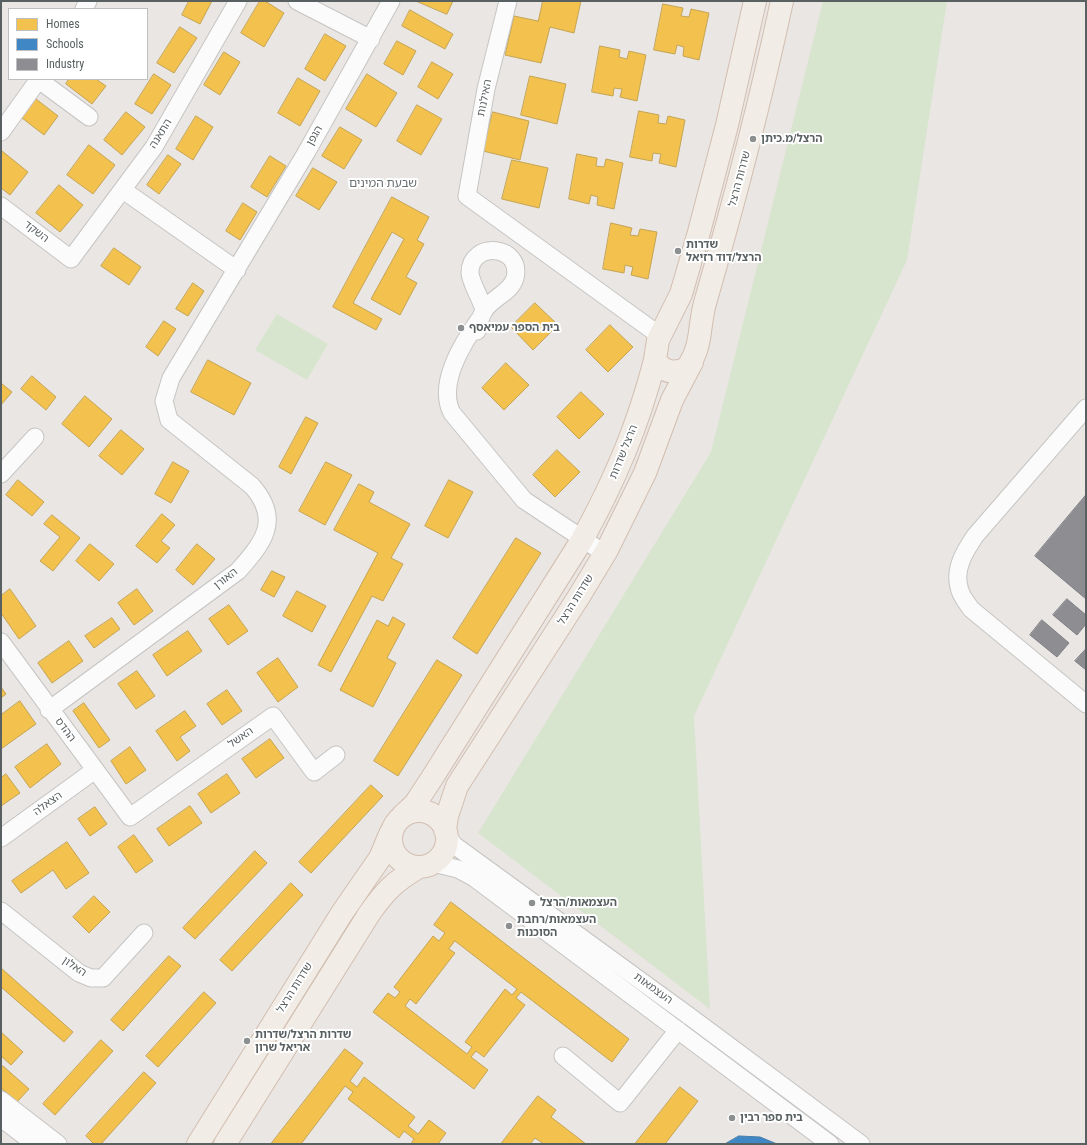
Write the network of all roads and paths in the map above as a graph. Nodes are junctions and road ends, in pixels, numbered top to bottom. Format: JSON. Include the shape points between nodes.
{"nodes":[{"id":1,"x":238,"y":1,"type":"edge"},
{"id":2,"x":297,"y":1,"type":"edge"},
{"id":3,"x":391,"y":1,"type":"edge"},
{"id":4,"x":508,"y":1,"type":"edge"},
{"id":5,"x":755,"y":1,"type":"edge"},
{"id":6,"x":782,"y":1,"type":"edge"},
{"id":7,"x":371,"y":39,"type":"junction"},
{"id":8,"x":39,"y":80,"type":"edge"},
{"id":9,"x":89,"y":118,"type":"dead end"},
{"id":10,"x":1,"y":132,"type":"edge"},
{"id":11,"x":124,"y":190,"type":"junction"},
{"id":12,"x":1,"y":206,"type":"edge"},
{"id":13,"x":71,"y":259,"type":"joint"},
{"id":14,"x":237,"y":270,"type":"junction"},
{"id":15,"x":482,"y":315,"type":"dead end"},
{"id":16,"x":663,"y":328,"type":"junction"},
{"id":17,"x":700,"y":332,"type":"junction"},
{"id":18,"x":655,"y":360,"type":"junction"},
{"id":19,"x":692,"y":362,"type":"junction"},
{"id":20,"x":1086,"y":408,"type":"edge"},
{"id":21,"x":169,"y":420,"type":"joint"},
{"id":22,"x":35,"y":437,"type":"dead end"},
{"id":23,"x":1,"y":474,"type":"edge"},
{"id":24,"x":582,"y":540,"type":"junction"},
{"id":25,"x":604,"y":554,"type":"junction"},
{"id":26,"x":1,"y":642,"type":"edge"},
{"id":27,"x":1086,"y":704,"type":"edge"},
{"id":28,"x":49,"y":710,"type":"junction"},
{"id":29,"x":336,"y":755,"type":"dead end"},
{"id":30,"x":95,"y":770,"type":"junction"},
{"id":31,"x":130,"y":817,"type":"joint"},
{"id":32,"x":397,"y":824,"type":"junction"},
{"id":33,"x":446,"y":832,"type":"junction"},
{"id":34,"x":1,"y":838,"type":"edge"},
{"id":35,"x":426,"y":865,"type":"junction"},
{"id":36,"x":1,"y":911,"type":"edge"},
{"id":37,"x":144,"y":933,"type":"dead end"},
{"id":38,"x":678,"y":1030,"type":"junction"},
{"id":39,"x":563,"y":1056,"type":"dead end"},
{"id":40,"x":228,"y":1096,"type":"junction"},
{"id":41,"x":1,"y":1100,"type":"edge"},
{"id":42,"x":1,"y":1118,"type":"edge"},
{"id":43,"x":35,"y":1144,"type":"edge"},
{"id":44,"x":58,"y":1144,"type":"edge"},
{"id":45,"x":188,"y":1144,"type":"edge"},
{"id":46,"x":198,"y":1144,"type":"edge"},
{"id":47,"x":225,"y":1144,"type":"edge"},
{"id":48,"x":830,"y":1144,"type":"edge"},
{"id":49,"x":861,"y":1144,"type":"edge"}],
"edges":[{"from":1,"to":11,"type":"street","name":"התאנה","via":[[162,134]]},
{"from":2,"to":7,"type":"street"},
{"from":3,"to":7,"type":"street","name":"הגפן"},
{"from":4,"to":16,"type":"street","name":"האילנות","via":[[486,89],[467,196]]},
{"from":5,"to":16,"type":"main road","via":[[727,125],[699,232],[681,294]]},
{"from":6,"to":17,"type":"main road","name":"שדרות הרצל","via":[[751,138],[704,306]]},
{"from":7,"to":14,"type":"street","name":"הגפן"},
{"from":8,"to":9,"type":"street"},
{"from":8,"to":10,"type":"street"},
{"from":11,"to":13,"type":"street","name":"התאנה"},
{"from":11,"to":14,"type":"street"},
{"from":12,"to":13,"type":"street","name":"השקד"},
{"from":14,"to":21,"type":"street","name":"הגפן","via":[[171,378],[164,401]]},
{"from":15,"to":24,"type":"street","via":[[453,389],[450,408],[459,423],[524,500]]},
{"from":16,"to":17,"type":"main road","via":[[675,317],[691,319]]},
{"from":16,"to":18,"type":"main road"},
{"from":17,"to":19,"type":"main road","via":[[698,349]]},
{"from":18,"to":19,"type":"main road","via":[[660,368],[678,372],[686,369]]},
{"from":18,"to":24,"type":"main road","name":"הרצל שדרות","via":[[648,390],[632,435]]},
{"from":19,"to":25,"type":"main road","name":"שדרות הרצל","via":[[672,400],[636,491]]},
{"from":20,"to":27,"type":"street","via":[[963,553],[959,566],[959,588],[971,609]]},
{"from":21,"to":28,"type":"street","name":"האורן","via":[[252,486],[263,499],[267,514],[266,531],[254,553],[238,571]]},
{"from":22,"to":23,"type":"street"},
{"from":24,"to":25,"type":"street"},
{"from":24,"to":32,"type":"main road","name":"שדרות הרצל","via":[[432,778],[415,804]]},
{"from":25,"to":33,"type":"main road","name":"שדרות הרצל","via":[[456,786],[447,816]]},
{"from":26,"to":28,"type":"street","name":"ההדס"},
{"from":28,"to":30,"type":"street","name":"ההדס"},
{"from":29,"to":31,"type":"street","name":"האשל","via":[[314,772],[273,716]]},
{"from":30,"to":31,"type":"street","name":"ההדס"},
{"from":30,"to":34,"type":"street","name":"הצאלה"},
{"from":32,"to":33,"type":"main road","via":[[420,811],[428,812],[435,816]]},
{"from":32,"to":35,"type":"main road","via":[[390,841],[396,856],[407,864]]},
{"from":32,"to":40,"type":"main road","name":"שדרות הרצל","via":[[380,858],[342,913]]},
{"from":33,"to":35,"type":"main road","via":[[444,851]]},
{"from":33,"to":49,"type":"street","name":"העצמאות","via":[[454,845]]},
{"from":35,"to":38,"type":"street","name":"העצמאות","via":[[458,869],[473,877]]},
{"from":35,"to":47,"type":"main road","via":[[396,882],[369,914]]},
{"from":36,"to":37,"type":"street","name":"האלון","via":[[79,973],[91,978],[103,978]]},
{"from":38,"to":39,"type":"street","via":[[620,1103]]},
{"from":38,"to":48,"type":"street","name":"העצמאות"},
{"from":40,"to":45,"type":"main road"},
{"from":40,"to":46,"type":"main road","name":"שדרות הרצל"},
{"from":41,"to":44,"type":"street"},
{"from":42,"to":43,"type":"street"}]}
